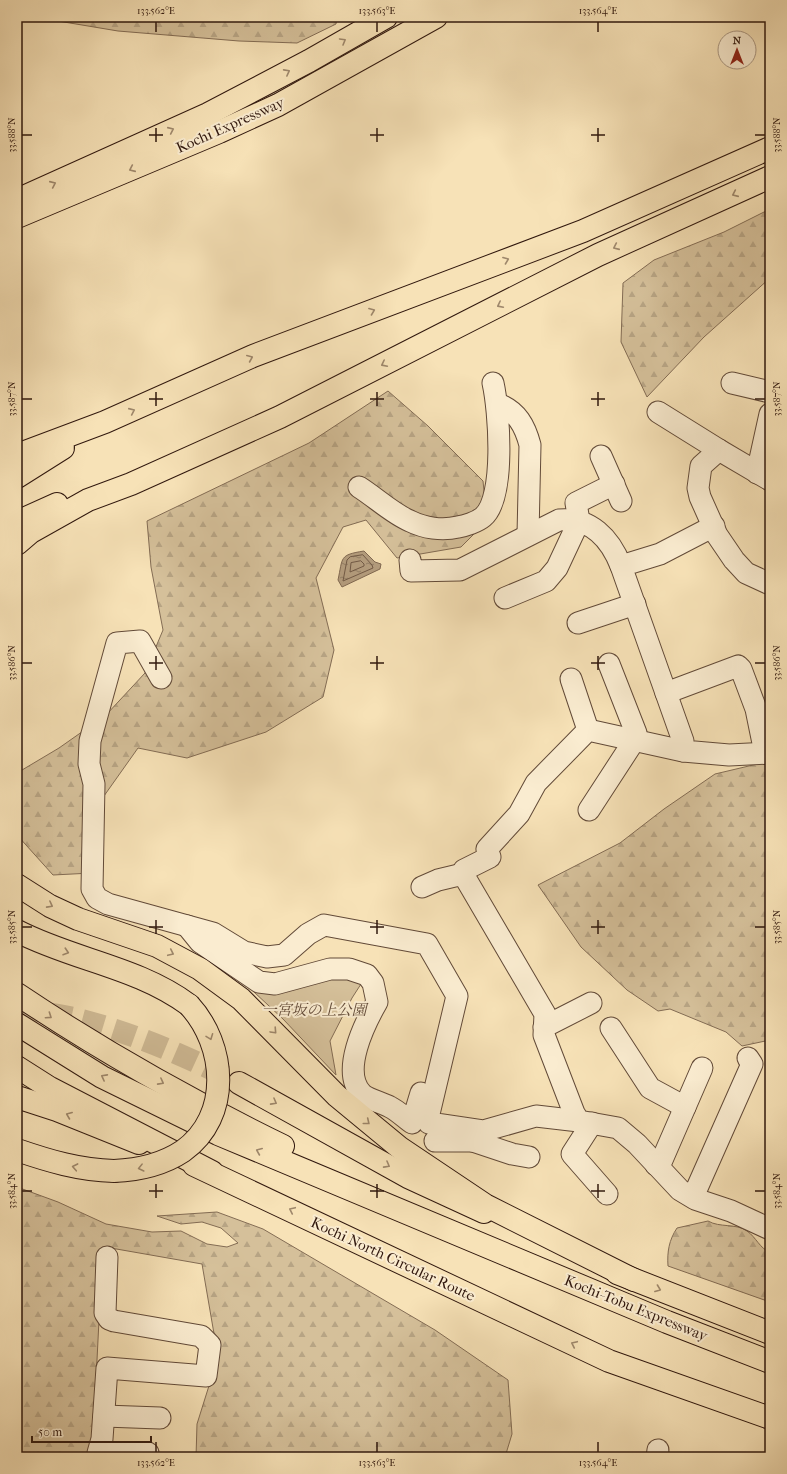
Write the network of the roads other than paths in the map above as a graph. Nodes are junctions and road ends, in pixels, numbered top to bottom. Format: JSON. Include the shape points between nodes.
{"nodes":[{"id":1,"x":386,"y":17,"type":"edge"},
{"id":2,"x":436,"y":17,"type":"edge"},
{"id":3,"x":454,"y":17,"type":"edge"},
{"id":4,"x":278,"y":105,"type":"junction"},
{"id":5,"x":765,"y":150,"type":"edge"},
{"id":6,"x":769,"y":178,"type":"edge"},
{"id":7,"x":17,"y":200,"type":"edge"},
{"id":8,"x":17,"y":217,"type":"edge"},
{"id":9,"x":493,"y":383,"type":"dead end"},
{"id":10,"x":732,"y":383,"type":"dead end"},
{"id":11,"x":770,"y":392,"type":"edge"},
{"id":12,"x":498,"y":404,"type":"junction"},
{"id":13,"x":658,"y":412,"type":"dead end"},
{"id":14,"x":770,"y":414,"type":"edge"},
{"id":15,"x":105,"y":422,"type":"junction"},
{"id":16,"x":768,"y":435,"type":"edge"},
{"id":17,"x":719,"y":450,"type":"junction"},
{"id":18,"x":17,"y":455,"type":"edge"},
{"id":19,"x":601,"y":456,"type":"dead end"},
{"id":20,"x":763,"y":476,"type":"edge"},
{"id":21,"x":17,"y":477,"type":"edge"},
{"id":22,"x":131,"y":484,"type":"junction"},
{"id":23,"x":359,"y":487,"type":"dead end"},
{"id":24,"x":579,"y":521,"type":"junction"},
{"id":25,"x":17,"y":522,"type":"edge"},
{"id":26,"x":714,"y":526,"type":"junction"},
{"id":27,"x":528,"y":535,"type":"junction"},
{"id":28,"x":17,"y":544,"type":"edge"},
{"id":29,"x":410,"y":560,"type":"dead end"},
{"id":30,"x":621,"y":566,"type":"junction"},
{"id":31,"x":770,"y":584,"type":"edge"},
{"id":32,"x":505,"y":598,"type":"dead end"},
{"id":33,"x":635,"y":604,"type":"junction"},
{"id":34,"x":578,"y":623,"type":"dead end"},
{"id":35,"x":608,"y":664,"type":"dead end"},
{"id":36,"x":161,"y":678,"type":"dead end"},
{"id":37,"x":571,"y":679,"type":"dead end"},
{"id":38,"x":666,"y":693,"type":"junction"},
{"id":39,"x":588,"y":730,"type":"junction"},
{"id":40,"x":634,"y":739,"type":"junction"},
{"id":41,"x":683,"y":751,"type":"junction"},
{"id":42,"x":767,"y":753,"type":"edge"},
{"id":43,"x":589,"y":810,"type":"dead end"},
{"id":44,"x":463,"y":874,"type":"junction"},
{"id":45,"x":17,"y":885,"type":"edge"},
{"id":46,"x":422,"y":887,"type":"dead end"},
{"id":47,"x":187,"y":926,"type":"junction"},
{"id":48,"x":17,"y":931,"type":"edge"},
{"id":49,"x":17,"y":994,"type":"edge"},
{"id":50,"x":591,"y":1003,"type":"dead end"},
{"id":51,"x":17,"y":1024,"type":"edge"},
{"id":52,"x":544,"y":1027,"type":"junction"},
{"id":53,"x":611,"y":1028,"type":"dead end"},
{"id":54,"x":748,"y":1058,"type":"dead end"},
{"id":55,"x":17,"y":1067,"type":"edge"},
{"id":56,"x":702,"y":1068,"type":"dead end"},
{"id":57,"x":239,"y":1083,"type":"tunnel mouth"},
{"id":58,"x":423,"y":1084,"type":"dead end"},
{"id":59,"x":17,"y":1097,"type":"edge"},
{"id":60,"x":685,"y":1107,"type":"junction"},
{"id":61,"x":586,"y":1122,"type":"junction"},
{"id":62,"x":474,"y":1136,"type":"junction"},
{"id":63,"x":435,"y":1141,"type":"dead end"},
{"id":64,"x":17,"y":1150,"type":"edge"},
{"id":65,"x":529,"y":1157,"type":"dead end"},
{"id":66,"x":656,"y":1165,"type":"junction"},
{"id":67,"x":212,"y":1172,"type":"junction"},
{"id":68,"x":606,"y":1194,"type":"dead end"},
{"id":69,"x":692,"y":1197,"type":"junction"},
{"id":70,"x":770,"y":1229,"type":"edge"},
{"id":71,"x":502,"y":1253,"type":"junction"},
{"id":72,"x":106,"y":1257,"type":"dead end"},
{"id":73,"x":634,"y":1280,"type":"junction"},
{"id":74,"x":766,"y":1331,"type":"edge"},
{"id":75,"x":609,"y":1361,"type":"junction"},
{"id":76,"x":770,"y":1362,"type":"edge"},
{"id":77,"x":104,"y":1416,"type":"junction"},
{"id":78,"x":160,"y":1418,"type":"dead end"},
{"id":79,"x":770,"y":1418,"type":"edge"},
{"id":80,"x":770,"y":1431,"type":"edge"},
{"id":81,"x":148,"y":1457,"type":"edge"}],
"edges":[{"from":7,"to":1,"type":"main road","name":"Kochi Expressway","one_way":true,"via":[[208,114],[310,61]]},
{"from":2,"to":4,"type":"main road","name":"Kochi Expressway"},
{"from":3,"to":4,"type":"main road"},
{"from":4,"to":8,"type":"main road","name":"Kochi Expressway","one_way":true},
{"from":15,"to":5,"type":"main road","one_way":true,"via":[[253,356],[583,231]]},
{"from":6,"to":22,"type":"main road","one_way":true,"via":[[598,256],[280,417]]},
{"from":9,"to":12,"type":"street"},
{"from":10,"to":11,"type":"street"},
{"from":12,"to":23,"type":"street","via":[[499,448],[496,485],[491,506],[483,517],[450,529],[426,527],[409,521]]},
{"from":12,"to":27,"type":"street","via":[[510,408],[522,423],[530,445]]},
{"from":13,"to":17,"type":"street"},
{"from":14,"to":16,"type":"street"},
{"from":15,"to":18,"type":"main road"},
{"from":15,"to":21,"type":"main road"},
{"from":16,"to":20,"type":"street"},
{"from":17,"to":20,"type":"street"},
{"from":17,"to":26,"type":"street","via":[[701,466],[698,488]]},
{"from":19,"to":24,"type":"street","via":[[618,493],[576,503]]},
{"from":22,"to":25,"type":"main road","via":[[49,506]]},
{"from":22,"to":28,"type":"main road","via":[[88,500],[59,515]]},
{"from":24,"to":27,"type":"street","via":[[572,518],[559,520]]},
{"from":24,"to":30,"type":"street","via":[[592,525],[615,551]]},
{"from":24,"to":32,"type":"street","via":[[557,568],[546,581]]},
{"from":26,"to":30,"type":"street","via":[[660,554]]},
{"from":26,"to":31,"type":"street","via":[[734,560],[746,573],[756,580]]},
{"from":27,"to":29,"type":"street","via":[[460,570],[411,571]]},
{"from":30,"to":33,"type":"street"},
{"from":33,"to":34,"type":"street"},
{"from":33,"to":38,"type":"street"},
{"from":35,"to":40,"type":"street","via":[[636,733]]},
{"from":36,"to":47,"type":"street","via":[[140,641],[117,644],[90,741],[89,764],[94,784],[92,889],[98,898],[108,904]]},
{"from":37,"to":39,"type":"street"},
{"from":38,"to":41,"type":"street","via":[[683,741]]},
{"from":38,"to":42,"type":"street","via":[[738,666],[756,709]]},
{"from":39,"to":40,"type":"street"},
{"from":39,"to":44,"type":"street","via":[[536,783],[519,814],[487,849],[490,857],[464,870]]},
{"from":40,"to":41,"type":"street"},
{"from":40,"to":43,"type":"street"},
{"from":41,"to":42,"type":"street","via":[[729,755]]},
{"from":44,"to":46,"type":"street"},
{"from":44,"to":52,"type":"street","via":[[545,1014]]},
{"from":45,"to":73,"type":"main road","one_way":true,"via":[[50,906],[78,919],[157,946],[200,969],[241,999],[332,1091],[400,1148],[485,1205]]},
{"from":47,"to":58,"type":"street","via":[[200,942],[259,982],[275,984],[330,969],[349,969],[367,975],[373,983],[377,1002],[364,1025],[359,1041],[353,1074],[357,1087],[363,1095],[390,1107],[412,1123]]},
{"from":47,"to":62,"type":"street","via":[[213,933],[244,952],[267,957],[284,955],[308,934],[324,925],[427,944],[457,996],[428,1118],[430,1123]]},
{"from":48,"to":64,"type":"main road","one_way":true,"bridge":true,"via":[[61,951],[134,974],[157,984],[189,1005],[208,1031],[214,1047],[219,1079],[214,1111],[195,1140],[174,1156],[139,1168],[114,1171],[73,1167]]},
{"from":49,"to":71,"type":"main road","one_way":true,"via":[[62,1025],[230,1120]]},
{"from":50,"to":52,"type":"street"},
{"from":71,"to":51,"type":"main road","one_way":true,"via":[[218,1134],[102,1077]]},
{"from":52,"to":61,"type":"street","via":[[544,1035],[574,1113]]},
{"from":53,"to":60,"type":"street","via":[[650,1088]]},
{"from":54,"to":69,"type":"street","via":[[752,1064]]},
{"from":55,"to":67,"type":"main road","via":[[50,1088]]},
{"from":56,"to":60,"type":"street"},
{"from":57,"to":73,"type":"main road","one_way":true,"via":[[408,1177]]},
{"from":67,"to":59,"type":"main road","name":"Kochi North Circular Route","one_way":true,"via":[[57,1110]]},
{"from":60,"to":66,"type":"street","via":[[662,1160]]},
{"from":61,"to":62,"type":"street","via":[[536,1116]]},
{"from":61,"to":66,"type":"street","via":[[618,1128]]},
{"from":61,"to":68,"type":"street","via":[[572,1154]]},
{"from":62,"to":63,"type":"street"},
{"from":62,"to":65,"type":"street","via":[[512,1154]]},
{"from":66,"to":69,"type":"street","via":[[680,1190]]},
{"from":75,"to":67,"type":"main road","name":"Kochi North Circular Route","one_way":true},
{"from":69,"to":70,"type":"street"},
{"from":71,"to":76,"type":"main road","name":"Kochi-Tobu Expressway"},
{"from":72,"to":77,"type":"street","via":[[105,1313],[108,1319],[201,1336],[210,1345],[206,1376],[107,1368]]},
{"from":73,"to":74,"type":"main road","one_way":true},
{"from":75,"to":79,"type":"main road","name":"Kochi North Circular Route"},
{"from":75,"to":80,"type":"main road","via":[[691,1401]]},
{"from":77,"to":78,"type":"street"},
{"from":77,"to":81,"type":"street","via":[[98,1453],[148,1453]]}]}
